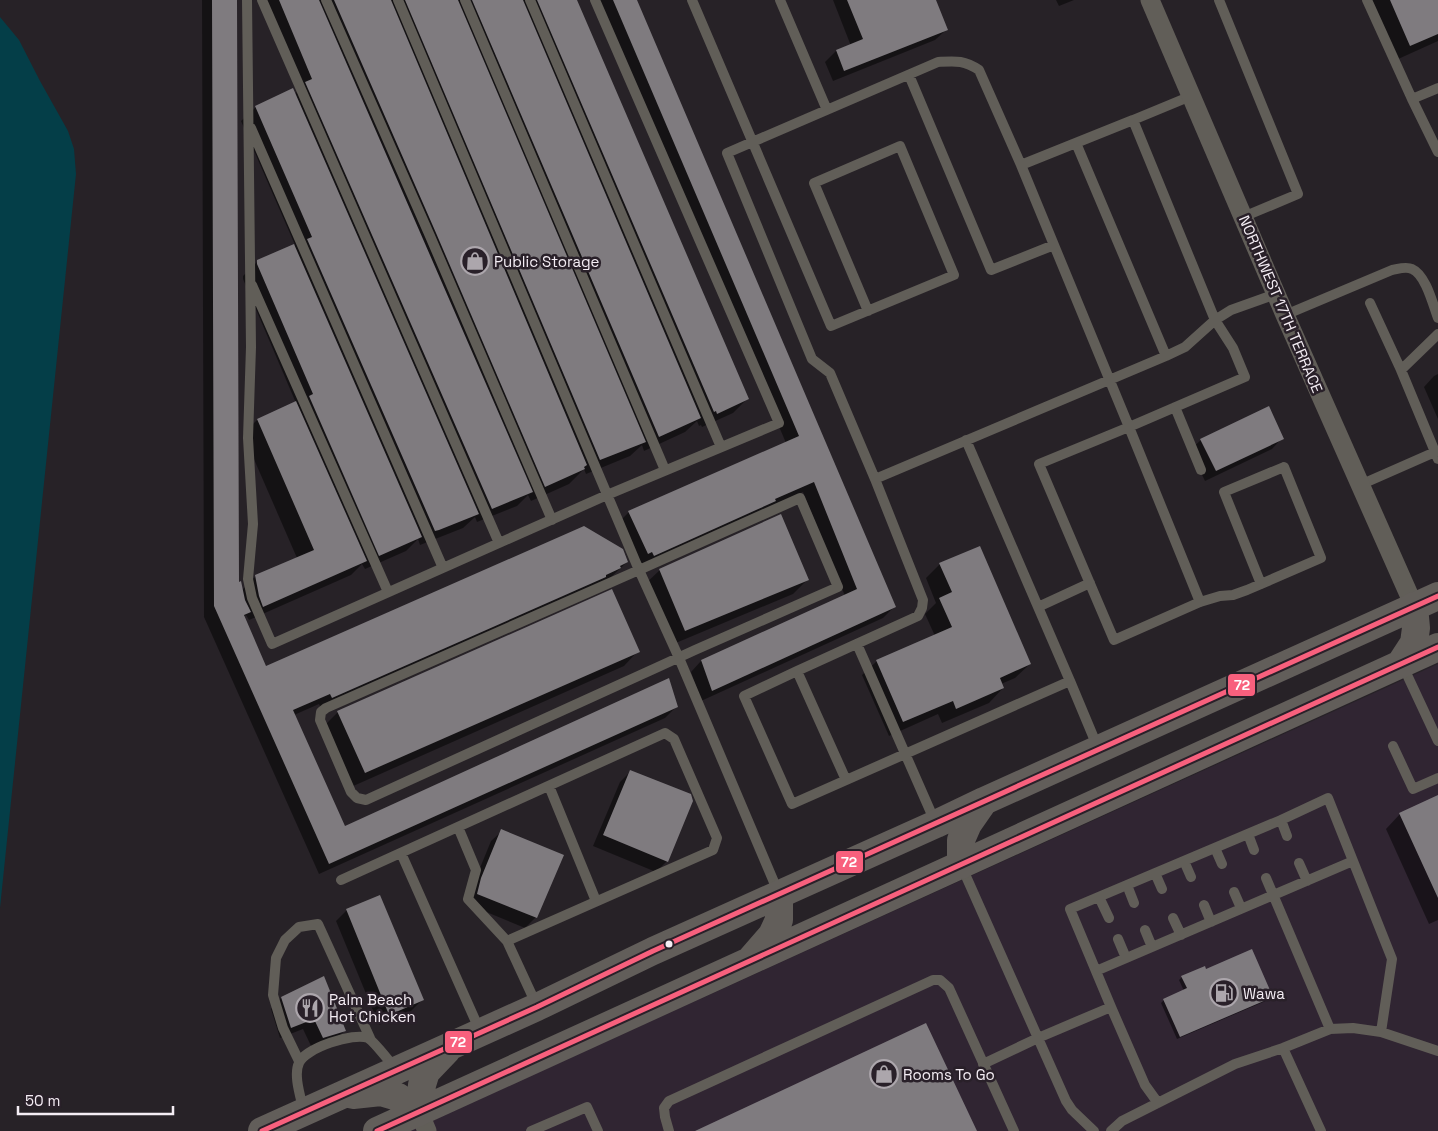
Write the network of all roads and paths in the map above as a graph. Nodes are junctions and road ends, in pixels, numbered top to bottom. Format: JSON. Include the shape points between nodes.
{"nodes":[{"id":1,"x":247,"y":0,"type":"edge"},
{"id":2,"x":262,"y":0,"type":"edge"},
{"id":3,"x":326,"y":0,"type":"edge"},
{"id":4,"x":398,"y":0,"type":"edge"},
{"id":5,"x":465,"y":0,"type":"edge"},
{"id":6,"x":530,"y":0,"type":"edge"},
{"id":7,"x":595,"y":0,"type":"edge"},
{"id":8,"x":692,"y":0,"type":"edge"},
{"id":9,"x":780,"y":0,"type":"edge"},
{"id":10,"x":1150,"y":0,"type":"edge"},
{"id":11,"x":1219,"y":0,"type":"edge"},
{"id":12,"x":1367,"y":0,"type":"edge"},
{"id":13,"x":909,"y":75,"type":"junction"},
{"id":14,"x":1438,"y":88,"type":"edge"},
{"id":15,"x":1191,"y":96,"type":"junction"},
{"id":16,"x":1412,"y":99,"type":"junction"},
{"id":17,"x":827,"y":110,"type":"junction"},
{"id":18,"x":1133,"y":120,"type":"junction"},
{"id":19,"x":249,"y":122,"type":"junction"},
{"id":20,"x":753,"y":142,"type":"junction"},
{"id":21,"x":1076,"y":143,"type":"junction"},
{"id":22,"x":1438,"y":152,"type":"edge"},
{"id":23,"x":1021,"y":165,"type":"junction"},
{"id":24,"x":1243,"y":217,"type":"junction"},
{"id":25,"x":1054,"y":245,"type":"junction"},
{"id":26,"x":249,"y":279,"type":"junction"},
{"id":27,"x":1276,"y":294,"type":"junction"},
{"id":28,"x":1370,"y":303,"type":"dead end"},
{"id":29,"x":868,"y":311,"type":"junction"},
{"id":30,"x":1284,"y":315,"type":"junction"},
{"id":31,"x":1438,"y":318,"type":"edge"},
{"id":32,"x":1215,"y":320,"type":"junction"},
{"id":33,"x":1438,"y":334,"type":"edge"},
{"id":34,"x":1166,"y":356,"type":"junction"},
{"id":35,"x":1401,"y":370,"type":"junction"},
{"id":36,"x":1110,"y":380,"type":"junction"},
{"id":37,"x":1175,"y":407,"type":"junction"},
{"id":38,"x":1129,"y":427,"type":"junction"},
{"id":39,"x":966,"y":440,"type":"junction"},
{"id":40,"x":721,"y":447,"type":"junction"},
{"id":41,"x":1437,"y":456,"type":"edge"},
{"id":42,"x":665,"y":470,"type":"junction"},
{"id":43,"x":1201,"y":470,"type":"dead end"},
{"id":44,"x":875,"y":479,"type":"junction"},
{"id":45,"x":1360,"y":485,"type":"junction"},
{"id":46,"x":607,"y":495,"type":"junction"},
{"id":47,"x":552,"y":520,"type":"junction"},
{"id":48,"x":499,"y":543,"type":"junction"},
{"id":49,"x":443,"y":568,"type":"junction"},
{"id":50,"x":639,"y":570,"type":"junction"},
{"id":51,"x":1090,"y":583,"type":"junction"},
{"id":52,"x":1262,"y":584,"type":"junction"},
{"id":53,"x":388,"y":592,"type":"junction"},
{"id":54,"x":1426,"y":601,"type":"edge"},
{"id":55,"x":1200,"y":602,"type":"junction"},
{"id":56,"x":1038,"y":607,"type":"junction"},
{"id":57,"x":857,"y":644,"type":"junction"},
{"id":58,"x":1438,"y":647,"type":"edge"},
{"id":59,"x":679,"y":658,"type":"junction"},
{"id":60,"x":1401,"y":663,"type":"junction"},
{"id":61,"x":797,"y":671,"type":"junction"},
{"id":62,"x":1070,"y":681,"type":"junction"},
{"id":63,"x":1438,"y":741,"type":"edge"},
{"id":64,"x":1393,"y":746,"type":"dead end"},
{"id":65,"x":1098,"y":750,"type":"junction"},
{"id":66,"x":905,"y":754,"type":"junction"},
{"id":67,"x":1438,"y":778,"type":"edge"},
{"id":68,"x":846,"y":780,"type":"junction"},
{"id":69,"x":548,"y":786,"type":"junction"},
{"id":70,"x":984,"y":801,"type":"junction"},
{"id":71,"x":1281,"y":820,"type":"junction"},
{"id":72,"x":936,"y":824,"type":"junction"},
{"id":73,"x":458,"y":827,"type":"junction"},
{"id":74,"x":1248,"y":834,"type":"junction"},
{"id":75,"x":1287,"y":836,"type":"dead end"},
{"id":76,"x":1215,"y":848,"type":"junction"},
{"id":77,"x":1254,"y":850,"type":"dead end"},
{"id":78,"x":401,"y":853,"type":"junction"},
{"id":79,"x":1184,"y":861,"type":"junction"},
{"id":80,"x":1353,"y":861,"type":"junction"},
{"id":81,"x":1299,"y":863,"type":"dead end"},
{"id":82,"x":1222,"y":864,"type":"dead end"},
{"id":83,"x":961,"y":865,"type":"junction"},
{"id":84,"x":1155,"y":873,"type":"junction"},
{"id":85,"x":1191,"y":877,"type":"dead end"},
{"id":86,"x":1266,"y":878,"type":"dead end"},
{"id":87,"x":341,"y":880,"type":"dead end"},
{"id":88,"x":1307,"y":881,"type":"junction"},
{"id":89,"x":1126,"y":885,"type":"junction"},
{"id":90,"x":1162,"y":889,"type":"dead end"},
{"id":91,"x":1234,"y":892,"type":"dead end"},
{"id":92,"x":779,"y":895,"type":"junction"},
{"id":93,"x":1273,"y":895,"type":"junction"},
{"id":94,"x":1099,"y":897,"type":"junction"},
{"id":95,"x":596,"y":901,"type":"junction"},
{"id":96,"x":1134,"y":903,"type":"dead end"},
{"id":97,"x":1204,"y":905,"type":"dead end"},
{"id":98,"x":1241,"y":908,"type":"junction"},
{"id":99,"x":1108,"y":918,"type":"dead end"},
{"id":100,"x":1174,"y":918,"type":"dead end"},
{"id":101,"x":1211,"y":922,"type":"junction"},
{"id":102,"x":1145,"y":930,"type":"dead end"},
{"id":103,"x":1181,"y":935,"type":"junction"},
{"id":104,"x":1118,"y":938,"type":"dead end"},
{"id":105,"x":507,"y":940,"type":"junction"},
{"id":106,"x":1152,"y":947,"type":"junction"},
{"id":107,"x":1126,"y":958,"type":"junction"},
{"id":108,"x":750,"y":961,"type":"junction"},
{"id":109,"x":1096,"y":971,"type":"junction"},
{"id":110,"x":537,"y":1007,"type":"junction"},
{"id":111,"x":1111,"y":1007,"type":"junction"},
{"id":112,"x":1330,"y":1029,"type":"junction"},
{"id":113,"x":480,"y":1032,"type":"junction"},
{"id":114,"x":1381,"y":1032,"type":"junction"},
{"id":115,"x":370,"y":1038,"type":"junction"},
{"id":116,"x":1038,"y":1038,"type":"junction"},
{"id":117,"x":451,"y":1046,"type":"junction"},
{"id":118,"x":1283,"y":1048,"type":"junction"},
{"id":119,"x":1438,"y":1051,"type":"edge"},
{"id":120,"x":299,"y":1061,"type":"junction"},
{"id":121,"x":983,"y":1064,"type":"junction"},
{"id":122,"x":397,"y":1070,"type":"junction"},
{"id":123,"x":339,"y":1096,"type":"junction"},
{"id":124,"x":1158,"y":1103,"type":"junction"},
{"id":125,"x":304,"y":1112,"type":"junction"},
{"id":126,"x":423,"y":1122,"type":"edge"},
{"id":127,"x":262,"y":1131,"type":"edge"},
{"id":128,"x":377,"y":1131,"type":"edge"},
{"id":129,"x":531,"y":1131,"type":"edge"},
{"id":130,"x":598,"y":1131,"type":"edge"},
{"id":131,"x":669,"y":1131,"type":"edge"},
{"id":132,"x":1014,"y":1131,"type":"edge"},
{"id":133,"x":1094,"y":1131,"type":"edge"},
{"id":134,"x":1111,"y":1131,"type":"edge"},
{"id":135,"x":1321,"y":1131,"type":"edge"}],
"edges":[{"from":1,"to":19,"type":"lane"},
{"from":2,"to":48,"type":"lane"},
{"from":3,"to":47,"type":"lane"},
{"from":4,"to":46,"type":"lane"},
{"from":5,"to":42,"type":"lane"},
{"from":6,"to":40,"type":"lane"},
{"from":7,"to":40,"type":"lane","via":[[779,423]]},
{"from":8,"to":20,"type":"lane"},
{"from":9,"to":17,"type":"lane"},
{"from":10,"to":15,"type":"street","name":"NORTHWEST 17TH TERRACE"},
{"from":11,"to":24,"type":"lane","via":[[1298,194]]},
{"from":12,"to":16,"type":"lane"},
{"from":13,"to":17,"type":"lane"},
{"from":13,"to":23,"type":"lane","via":[[938,62],[969,63],[979,70]]},
{"from":13,"to":25,"type":"lane","via":[[991,270]]},
{"from":14,"to":16,"type":"lane"},
{"from":15,"to":18,"type":"lane"},
{"from":15,"to":24,"type":"street","name":"NORTHWEST 17TH TERRACE"},
{"from":16,"to":22,"type":"lane"},
{"from":17,"to":20,"type":"lane"},
{"from":18,"to":21,"type":"lane"},
{"from":18,"to":32,"type":"lane"},
{"from":19,"to":26,"type":"lane"},
{"from":19,"to":49,"type":"lane"},
{"from":20,"to":29,"type":"lane","via":[[831,326]]},
{"from":20,"to":44,"type":"lane","via":[[727,153],[812,359],[830,372]]},
{"from":21,"to":23,"type":"lane"},
{"from":21,"to":34,"type":"lane"},
{"from":23,"to":25,"type":"lane"},
{"from":24,"to":27,"type":"street","name":"NORTHWEST 17TH TERRACE"},
{"from":25,"to":36,"type":"lane"},
{"from":26,"to":53,"type":"lane"},
{"from":26,"to":53,"type":"lane","via":[[248,438],[253,524],[248,579],[264,626],[272,644]]},
{"from":27,"to":30,"type":"street","name":"NORTHWEST 17TH TERRACE"},
{"from":27,"to":32,"type":"lane","via":[[1231,310]]},
{"from":28,"to":35,"type":"lane"},
{"from":29,"to":29,"type":"lane","via":[[954,275],[900,146],[814,183]]},
{"from":30,"to":31,"type":"lane","via":[[1392,270],[1407,268],[1421,276]]},
{"from":30,"to":45,"type":"street","name":"NORTHWEST 17TH TERRACE"},
{"from":32,"to":34,"type":"lane","via":[[1185,346]]},
{"from":32,"to":37,"type":"lane","via":[[1233,348],[1245,377]]},
{"from":33,"to":35,"type":"lane"},
{"from":34,"to":36,"type":"lane"},
{"from":35,"to":41,"type":"lane"},
{"from":36,"to":38,"type":"lane"},
{"from":36,"to":39,"type":"lane"},
{"from":37,"to":38,"type":"lane"},
{"from":37,"to":43,"type":"lane"},
{"from":38,"to":51,"type":"lane","via":[[1039,464]]},
{"from":38,"to":55,"type":"lane"},
{"from":39,"to":44,"type":"lane"},
{"from":39,"to":56,"type":"lane"},
{"from":40,"to":42,"type":"lane"},
{"from":41,"to":45,"type":"lane"},
{"from":42,"to":46,"type":"lane"},
{"from":44,"to":57,"type":"lane","via":[[923,600],[918,616]]},
{"from":45,"to":54,"type":"street","name":"NORTHWEST 17TH TERRACE"},
{"from":46,"to":47,"type":"lane"},
{"from":46,"to":50,"type":"lane"},
{"from":47,"to":48,"type":"lane"},
{"from":48,"to":49,"type":"lane"},
{"from":49,"to":53,"type":"lane"},
{"from":50,"to":59,"type":"lane"},
{"from":50,"to":59,"type":"lane","via":[[800,498],[838,587]]},
{"from":50,"to":59,"type":"lane","via":[[326,708],[321,712],[320,720],[351,792],[366,800]]},
{"from":51,"to":55,"type":"lane","via":[[1114,640]]},
{"from":51,"to":56,"type":"lane"},
{"from":52,"to":52,"type":"lane","via":[[1322,558],[1284,467],[1224,492]]},
{"from":52,"to":55,"type":"lane"},
{"from":54,"to":60,"type":"main road","via":[[1414,643]]},
{"from":54,"to":65,"type":"main road"},
{"from":56,"to":62,"type":"lane"},
{"from":57,"to":61,"type":"lane"},
{"from":57,"to":66,"type":"lane"},
{"from":58,"to":60,"type":"main road"},
{"from":59,"to":92,"type":"lane"},
{"from":60,"to":63,"type":"lane"},
{"from":60,"to":83,"type":"main road"},
{"from":61,"to":68,"type":"lane"},
{"from":61,"to":68,"type":"lane","via":[[744,696],[792,804]]},
{"from":62,"to":65,"type":"lane"},
{"from":62,"to":66,"type":"lane"},
{"from":64,"to":67,"type":"lane","via":[[1413,789]]},
{"from":65,"to":70,"type":"main road"},
{"from":66,"to":68,"type":"lane"},
{"from":66,"to":72,"type":"lane"},
{"from":69,"to":73,"type":"lane"},
{"from":69,"to":95,"type":"lane"},
{"from":69,"to":95,"type":"lane","via":[[665,733],[674,739],[717,838],[713,850]]},
{"from":70,"to":72,"type":"main road"},
{"from":70,"to":83,"type":"main road","via":[[961,840]]},
{"from":71,"to":74,"type":"lane"},
{"from":71,"to":75,"type":"lane"},
{"from":71,"to":80,"type":"lane","via":[[1328,798]]},
{"from":72,"to":92,"type":"main road"},
{"from":73,"to":78,"type":"lane"},
{"from":73,"to":105,"type":"lane","via":[[476,870],[468,900]]},
{"from":74,"to":76,"type":"lane"},
{"from":74,"to":77,"type":"lane"},
{"from":76,"to":79,"type":"lane"},
{"from":76,"to":82,"type":"lane"},
{"from":78,"to":87,"type":"lane"},
{"from":78,"to":113,"type":"lane"},
{"from":79,"to":84,"type":"lane"},
{"from":79,"to":85,"type":"lane"},
{"from":80,"to":88,"type":"lane"},
{"from":80,"to":114,"type":"lane","via":[[1392,959]]},
{"from":81,"to":88,"type":"lane"},
{"from":83,"to":108,"type":"main road"},
{"from":83,"to":116,"type":"lane"},
{"from":84,"to":89,"type":"lane"},
{"from":84,"to":90,"type":"lane"},
{"from":86,"to":93,"type":"lane"},
{"from":88,"to":93,"type":"lane"},
{"from":89,"to":94,"type":"lane"},
{"from":89,"to":96,"type":"lane"},
{"from":91,"to":98,"type":"lane"},
{"from":92,"to":108,"type":"main road","via":[[779,920],[772,935]]},
{"from":92,"to":110,"type":"main road"},
{"from":93,"to":98,"type":"lane"},
{"from":93,"to":112,"type":"lane"},
{"from":94,"to":99,"type":"lane"},
{"from":94,"to":109,"type":"lane","via":[[1070,909]]},
{"from":95,"to":105,"type":"lane"},
{"from":97,"to":101,"type":"lane"},
{"from":98,"to":101,"type":"lane"},
{"from":100,"to":103,"type":"lane"},
{"from":101,"to":103,"type":"lane"},
{"from":102,"to":106,"type":"lane"},
{"from":103,"to":106,"type":"lane"},
{"from":104,"to":107,"type":"lane"},
{"from":105,"to":110,"type":"lane"},
{"from":106,"to":107,"type":"lane"},
{"from":107,"to":109,"type":"lane"},
{"from":108,"to":126,"type":"main road"},
{"from":109,"to":111,"type":"lane"},
{"from":110,"to":113,"type":"main road"},
{"from":111,"to":116,"type":"lane"},
{"from":111,"to":124,"type":"lane","via":[[1145,1085]]},
{"from":112,"to":114,"type":"lane"},
{"from":112,"to":118,"type":"lane"},
{"from":113,"to":117,"type":"main road"},
{"from":114,"to":119,"type":"lane"},
{"from":115,"to":120,"type":"lane","via":[[359,1036],[340,1040],[311,1050]]},
{"from":115,"to":120,"type":"lane","via":[[318,924],[299,927],[285,940],[276,958],[273,995]]},
{"from":115,"to":122,"type":"lane"},
{"from":116,"to":121,"type":"lane"},
{"from":116,"to":133,"type":"lane","via":[[1066,1101]]},
{"from":117,"to":122,"type":"main road"},
{"from":117,"to":126,"type":"main road","via":[[426,1072],[422,1085]]},
{"from":118,"to":124,"type":"lane","via":[[1235,1064]]},
{"from":118,"to":135,"type":"lane"},
{"from":120,"to":125,"type":"lane","via":[[296,1074]]},
{"from":121,"to":131,"type":"lane","via":[[949,988],[940,980],[933,980],[669,1101],[664,1108]]},
{"from":121,"to":132,"type":"lane"},
{"from":122,"to":123,"type":"main road"},
{"from":123,"to":125,"type":"main road"},
{"from":123,"to":126,"type":"main road","via":[[381,1092],[398,1097]]},
{"from":124,"to":134,"type":"lane"},
{"from":125,"to":127,"type":"main road"},
{"from":126,"to":128,"type":"main road"},
{"from":129,"to":130,"type":"lane","via":[[587,1107]]}]}
